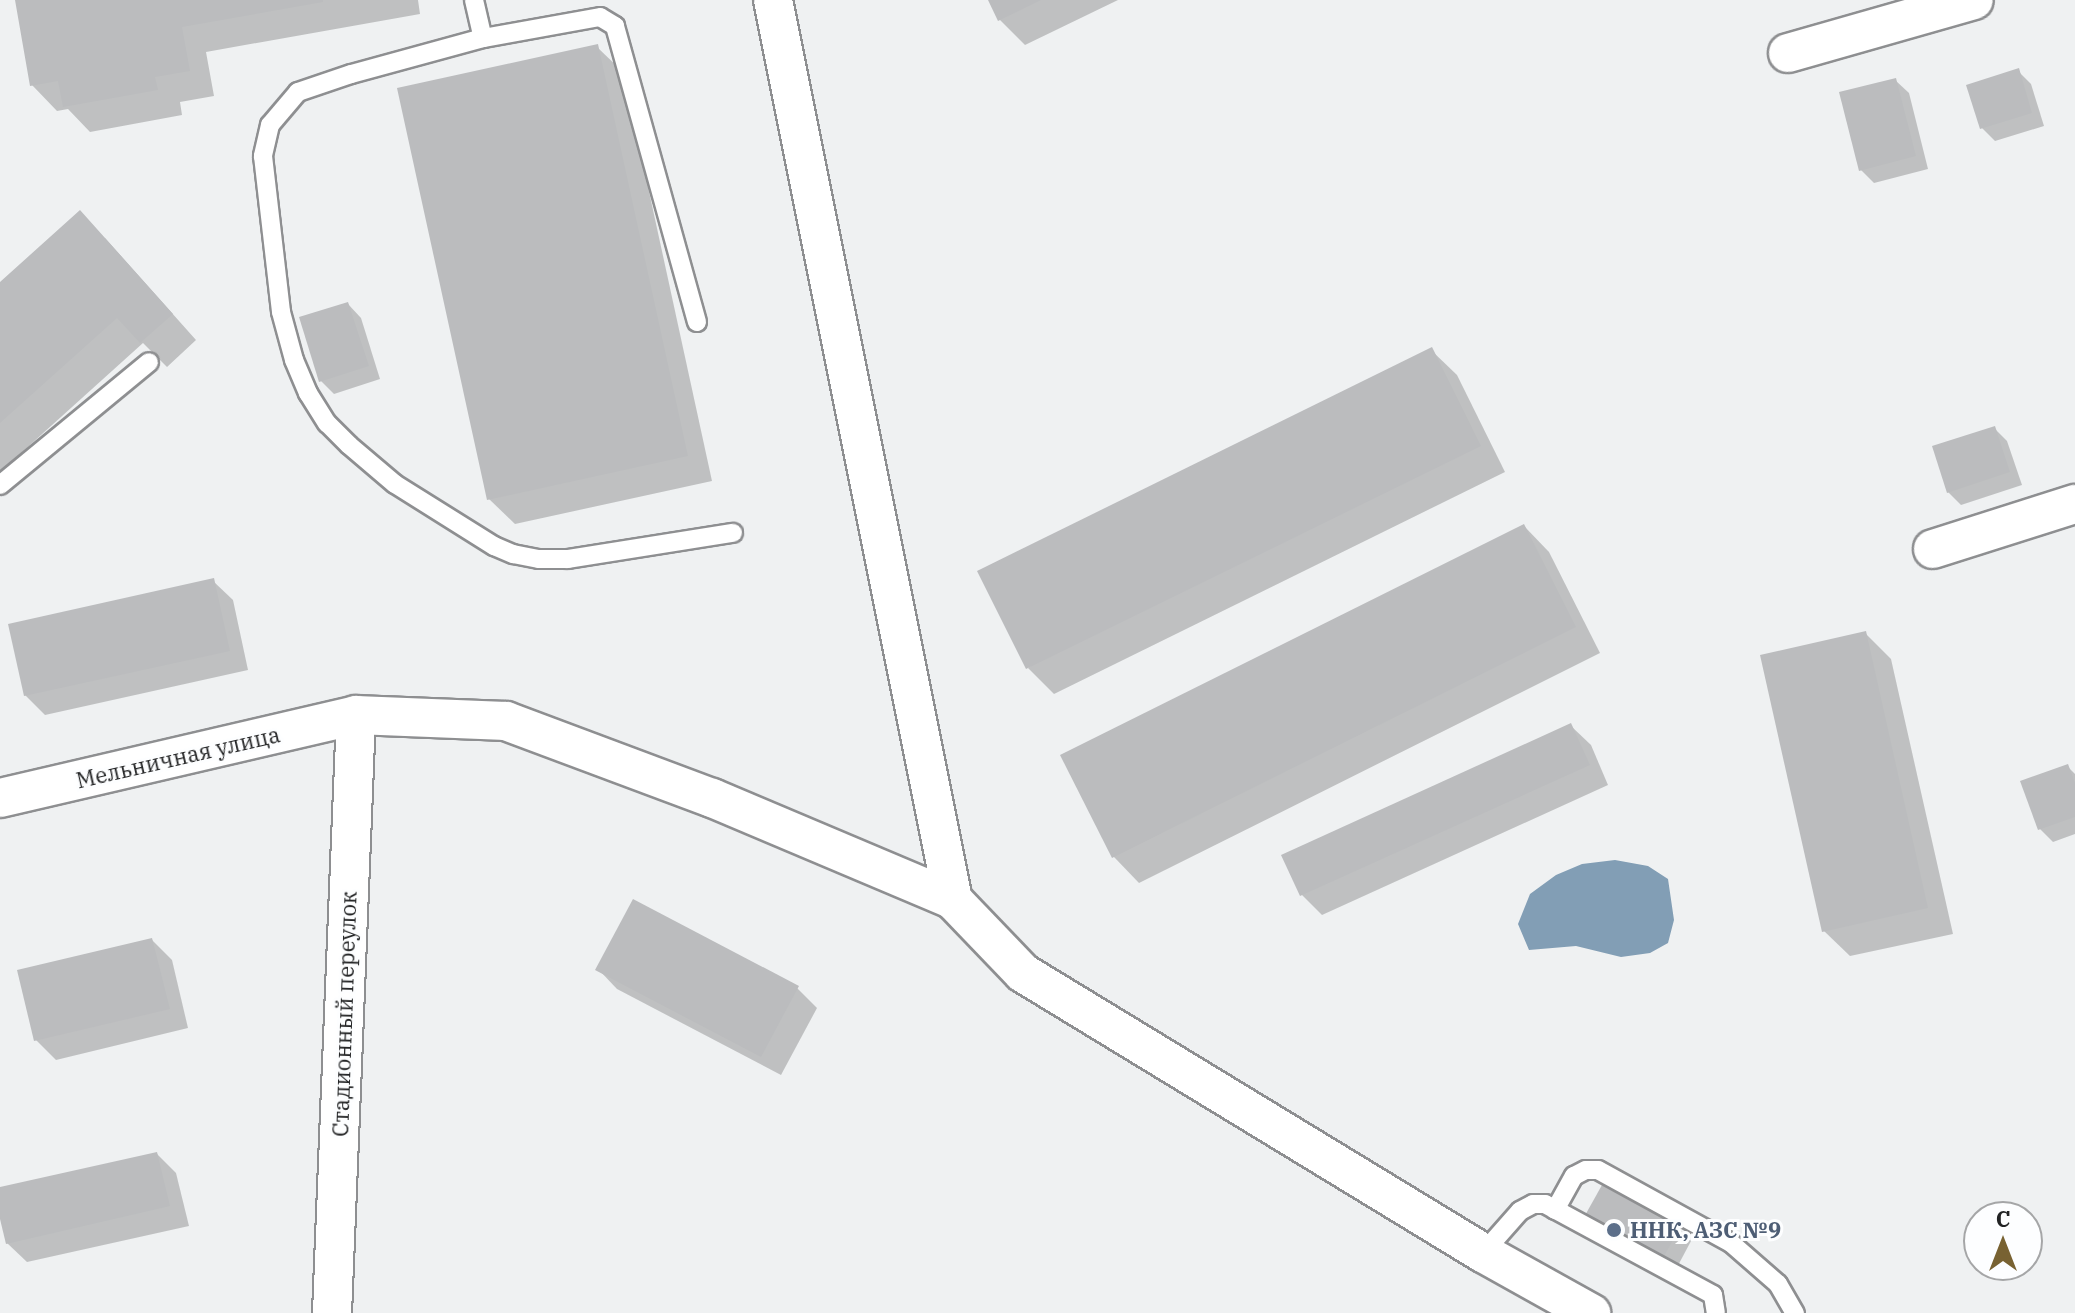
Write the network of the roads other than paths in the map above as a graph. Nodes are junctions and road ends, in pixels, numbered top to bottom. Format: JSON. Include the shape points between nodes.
{"nodes":[{"id":1,"x":474,"y":0,"type":"edge"},
{"id":2,"x":773,"y":0,"type":"edge"},
{"id":3,"x":1974,"y":0,"type":"edge"},
{"id":4,"x":483,"y":38,"type":"junction"},
{"id":5,"x":1788,"y":53,"type":"dead end"},
{"id":6,"x":697,"y":322,"type":"dead end"},
{"id":7,"x":149,"y":362,"type":"dead end"},
{"id":8,"x":0,"y":485,"type":"edge"},
{"id":9,"x":2075,"y":504,"type":"edge"},
{"id":10,"x":733,"y":533,"type":"dead end"},
{"id":11,"x":1933,"y":549,"type":"dead end"},
{"id":12,"x":356,"y":715,"type":"junction"},
{"id":13,"x":0,"y":798,"type":"edge"},
{"id":14,"x":953,"y":900,"type":"junction"},
{"id":15,"x":1555,"y":1210,"type":"junction"},
{"id":16,"x":1483,"y":1253,"type":"junction"},
{"id":17,"x":332,"y":1313,"type":"edge"},
{"id":18,"x":1591,"y":1313,"type":"edge"},
{"id":19,"x":1716,"y":1313,"type":"edge"},
{"id":20,"x":1795,"y":1313,"type":"edge"}],
"edges":[{"from":1,"to":4,"type":"lane"},
{"from":2,"to":14,"type":"street"},
{"from":3,"to":5,"type":"street"},
{"from":4,"to":6,"type":"lane","via":[[600,17],[615,26]]},
{"from":4,"to":10,"type":"lane","via":[[298,92],[270,125],[263,156],[281,312],[308,393],[327,423],[395,484],[513,554],[568,559]]},
{"from":7,"to":8,"type":"lane"},
{"from":9,"to":11,"type":"street"},
{"from":12,"to":13,"type":"street","name":"Мельничная улица"},
{"from":12,"to":14,"type":"street","name":"Мельничная улица","via":[[506,721],[712,798]]},
{"from":12,"to":17,"type":"street","name":"Стадионный переулок"},
{"from":14,"to":16,"type":"street","via":[[1023,973]]},
{"from":15,"to":16,"type":"lane","via":[[1533,1204],[1520,1211]]},
{"from":15,"to":19,"type":"lane","via":[[1713,1295]]},
{"from":15,"to":20,"type":"lane","via":[[1574,1176],[1598,1170],[1731,1243],[1778,1284]]},
{"from":16,"to":18,"type":"street"}]}
